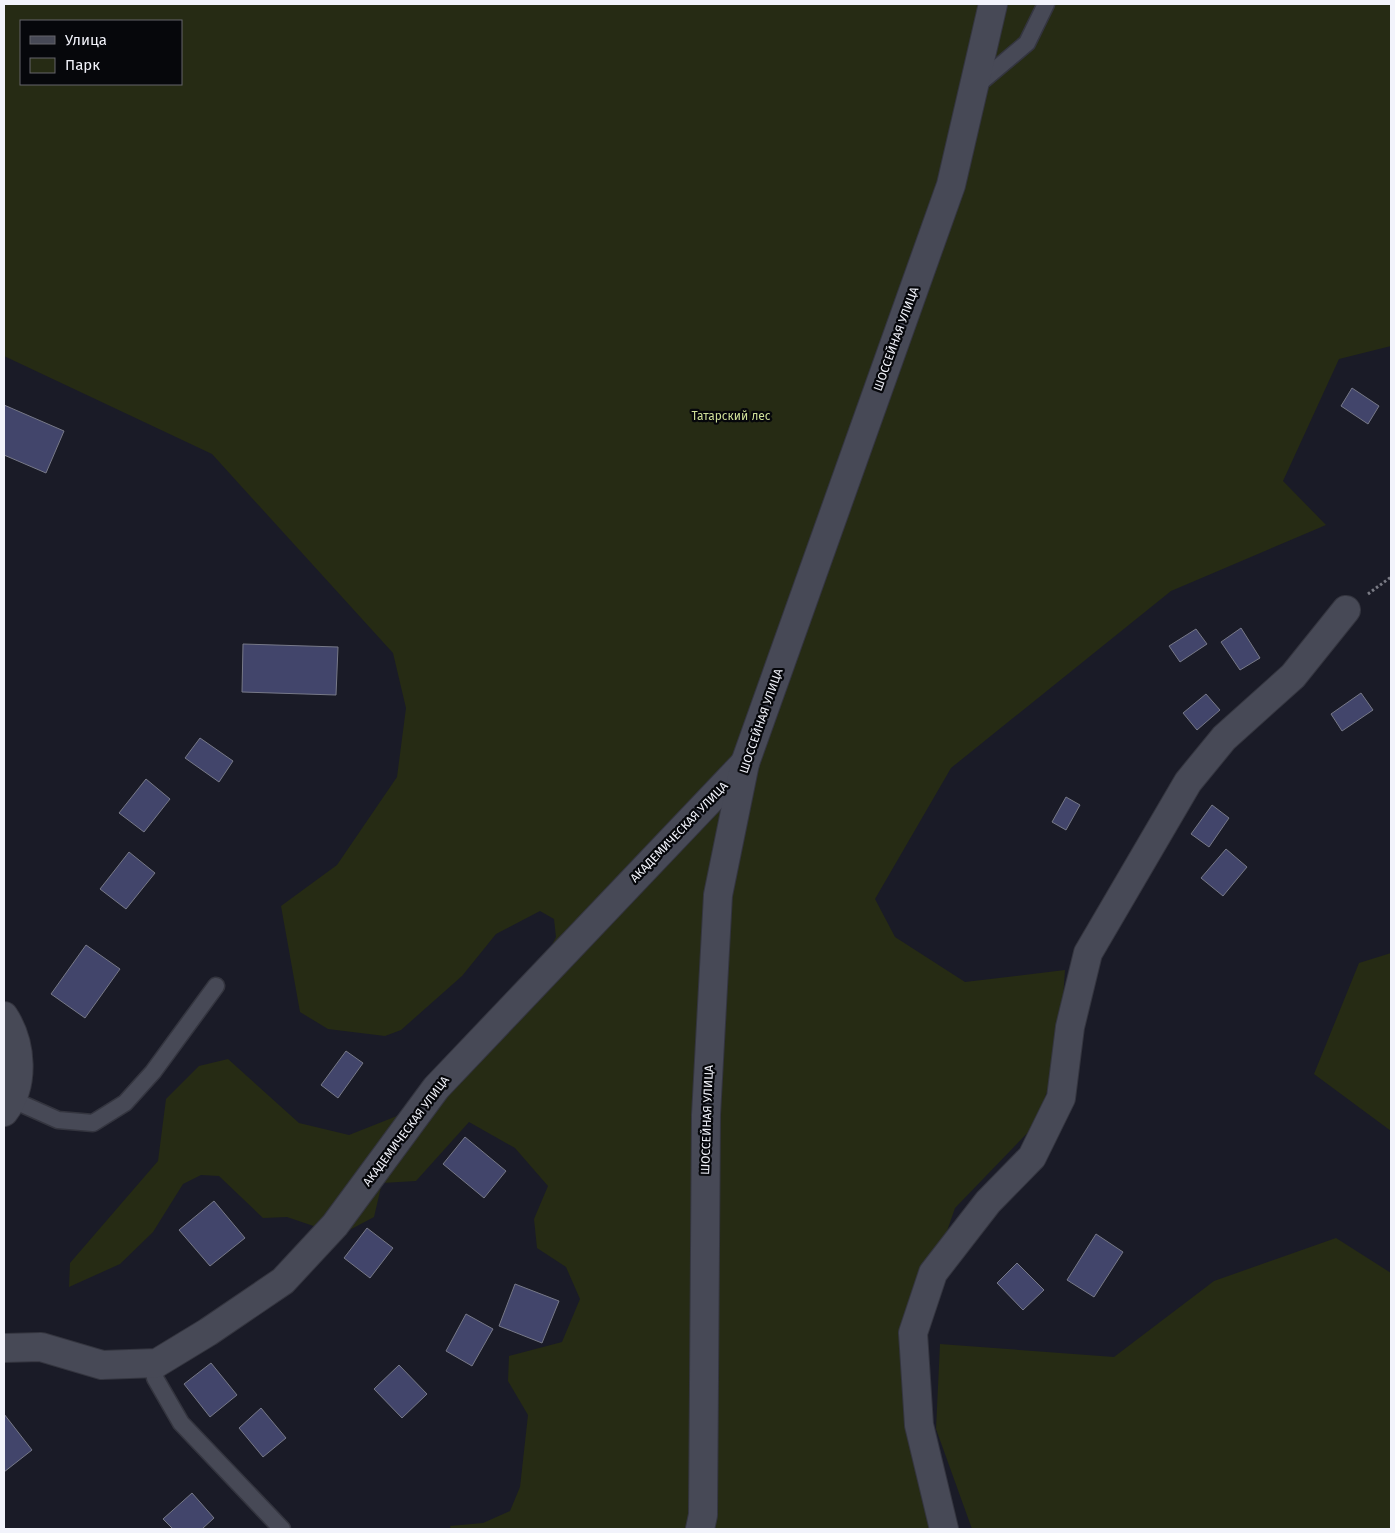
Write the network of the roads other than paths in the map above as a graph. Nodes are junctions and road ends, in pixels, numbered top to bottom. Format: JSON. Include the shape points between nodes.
{"nodes":[{"id":1,"x":993,"y":4,"type":"edge"},
{"id":2,"x":1046,"y":4,"type":"edge"},
{"id":3,"x":974,"y":87,"type":"junction"},
{"id":4,"x":1346,"y":610,"type":"dead end"},
{"id":5,"x":744,"y":763,"type":"junction"},
{"id":6,"x":216,"y":986,"type":"dead end"},
{"id":7,"x":4,"y":1016,"type":"edge"},
{"id":8,"x":8,"y":1106,"type":"edge"},
{"id":9,"x":4,"y":1348,"type":"edge"},
{"id":10,"x":157,"y":1363,"type":"junction"},
{"id":11,"x":282,"y":1529,"type":"edge"},
{"id":12,"x":700,"y":1529,"type":"edge"},
{"id":13,"x":944,"y":1529,"type":"edge"}],
"edges":[{"from":1,"to":3,"type":"street","name":"ШОССЕЙНАЯ УЛИЦА"},
{"from":2,"to":3,"type":"lane","via":[[1027,43]]},
{"from":3,"to":5,"type":"street","name":"ШОССЕЙНАЯ УЛИЦА","via":[[951,185]]},
{"from":4,"to":13,"type":"street","via":[[1293,676],[1224,738],[1188,782],[1088,953],[1070,1027],[1061,1098],[1032,1157],[988,1202],[933,1273],[913,1333],[919,1426]]},
{"from":5,"to":10,"type":"street","name":"АКАДЕМИЧЕСКАЯ УЛИЦА","via":[[436,1088],[335,1225],[282,1281]]},
{"from":5,"to":12,"type":"street","name":"ШОССЕЙНАЯ УЛИЦА","via":[[718,896],[706,1115],[703,1515]]},
{"from":6,"to":8,"type":"lane","via":[[154,1072],[125,1103],[93,1123],[58,1120]]},
{"from":7,"to":8,"type":"street","via":[[20,1067]]},
{"from":9,"to":10,"type":"street","name":"АКАДЕМИЧЕСКАЯ УЛИЦА","via":[[41,1347],[102,1365]]},
{"from":10,"to":11,"type":"lane","via":[[155,1378],[181,1423]]}]}
